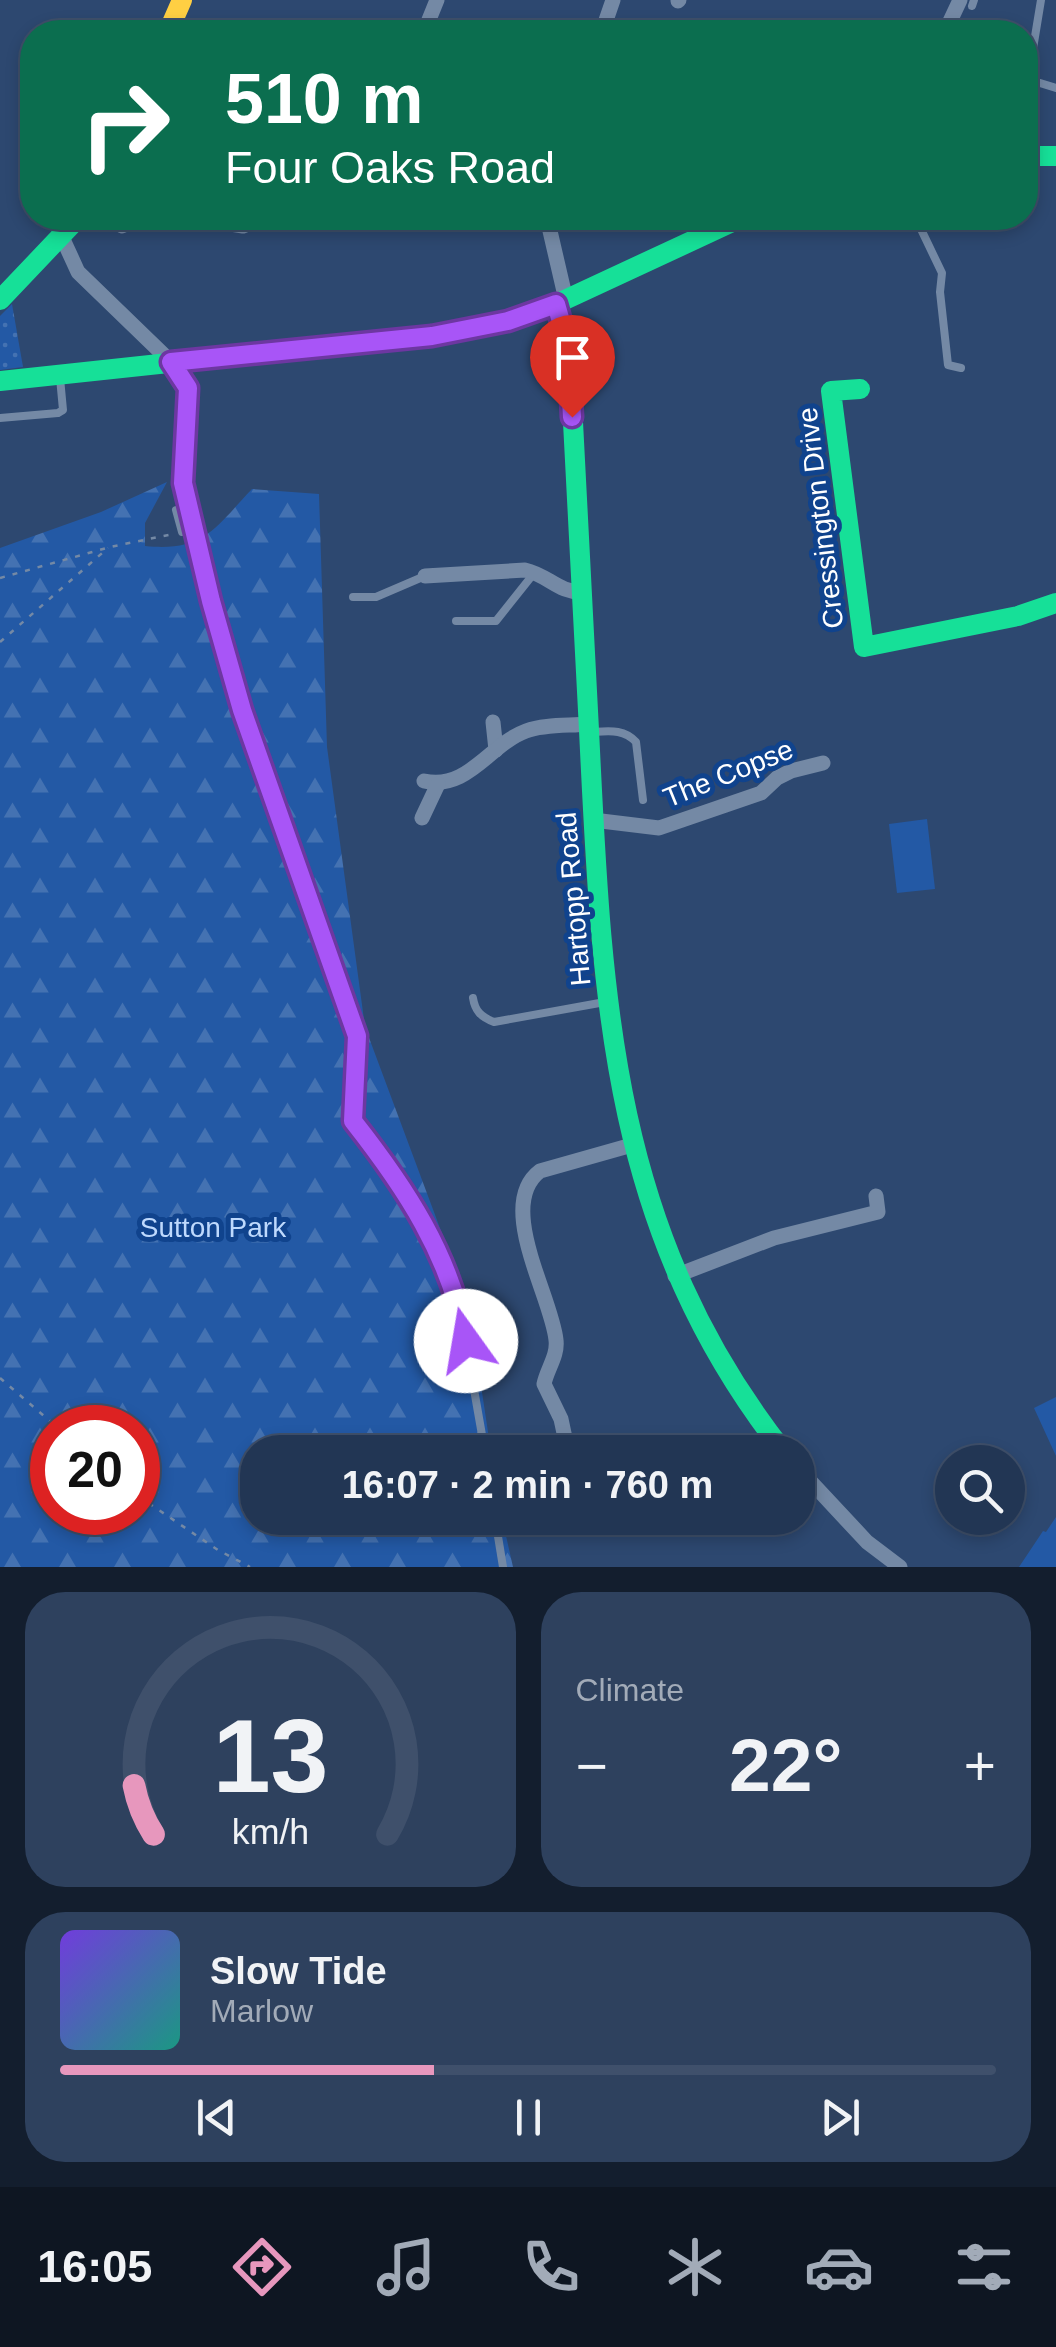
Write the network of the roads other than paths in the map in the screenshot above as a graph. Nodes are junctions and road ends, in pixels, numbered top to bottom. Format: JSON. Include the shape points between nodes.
{"nodes":[{"id":1,"x":68,"y":230,"type":"edge"},
{"id":2,"x":548,"y":230,"type":"edge"},
{"id":3,"x":697,"y":230,"type":"edge"},
{"id":4,"x":920,"y":230,"type":"edge"},
{"id":5,"x":62,"y":237,"type":"junction"},
{"id":6,"x":3,"y":293,"type":"edge"},
{"id":7,"x":561,"y":302,"type":"junction"},
{"id":8,"x":171,"y":362,"type":"junction"},
{"id":9,"x":961,"y":368,"type":"dead end"},
{"id":10,"x":60,"y":373,"type":"junction"},
{"id":11,"x":0,"y":382,"type":"edge"},
{"id":12,"x":860,"y":389,"type":"dead end"},
{"id":13,"x":0,"y":418,"type":"edge"},
{"id":14,"x":176,"y":510,"type":"dead end"},
{"id":15,"x":192,"y":528,"type":"junction"},
{"id":16,"x":535,"y":572,"type":"junction"},
{"id":17,"x":425,"y":576,"type":"joint"},
{"id":18,"x":582,"y":592,"type":"junction"},
{"id":19,"x":353,"y":597,"type":"dead end"},
{"id":20,"x":1056,"y":603,"type":"edge"},
{"id":21,"x":456,"y":621,"type":"dead end"},
{"id":22,"x":493,"y":722,"type":"dead end"},
{"id":23,"x":589,"y":729,"type":"junction"},
{"id":24,"x":496,"y":750,"type":"junction"},
{"id":25,"x":823,"y":764,"type":"dead end"},
{"id":26,"x":644,"y":800,"type":"dead end"},
{"id":27,"x":422,"y":818,"type":"dead end"},
{"id":28,"x":593,"y":820,"type":"junction"},
{"id":29,"x":473,"y":998,"type":"dead end"},
{"id":30,"x":609,"y":1001,"type":"junction"},
{"id":31,"x":632,"y":1145,"type":"junction"},
{"id":32,"x":876,"y":1196,"type":"dead end"},
{"id":33,"x":675,"y":1276,"type":"junction"},
{"id":34,"x":482,"y":1435,"type":"edge"},
{"id":35,"x":564,"y":1435,"type":"edge"},
{"id":36,"x":769,"y":1435,"type":"edge"},
{"id":37,"x":815,"y":1486,"type":"edge"},
{"id":38,"x":498,"y":1535,"type":"edge"},
{"id":39,"x":503,"y":1567,"type":"edge"},
{"id":40,"x":900,"y":1567,"type":"edge"}],
"edges":[{"from":1,"to":5,"type":"street"},
{"from":2,"to":7,"type":"street"},
{"from":3,"to":7,"type":"street"},
{"from":4,"to":9,"type":"lane","via":[[942,273],[948,365]]},
{"from":5,"to":6,"type":"street"},
{"from":5,"to":8,"type":"street","via":[[78,272]]},
{"from":7,"to":8,"type":"street","via":[[432,336]]},
{"from":7,"to":18,"type":"street","name":"Hartopp Road"},
{"from":8,"to":10,"type":"street"},
{"from":8,"to":15,"type":"lane","via":[[188,388],[183,483]]},
{"from":10,"to":11,"type":"street"},
{"from":10,"to":13,"type":"lane","via":[[58,414]]},
{"from":12,"to":20,"type":"street","name":"Cressington Drive","via":[[832,392],[864,647]]},
{"from":14,"to":15,"type":"lane","via":[[182,532]]},
{"from":15,"to":34,"type":"lane","via":[[242,710],[357,1036],[353,1121],[433,1240],[459,1304]]},
{"from":16,"to":17,"type":"street"},
{"from":16,"to":18,"type":"street","via":[[565,592]]},
{"from":16,"to":21,"type":"lane","via":[[496,621]]},
{"from":17,"to":19,"type":"lane","via":[[376,598]]},
{"from":18,"to":23,"type":"street","name":"Hartopp Road"},
{"from":22,"to":24,"type":"street"},
{"from":23,"to":24,"type":"street","via":[[531,729]]},
{"from":23,"to":26,"type":"lane","via":[[626,733],[636,742]]},
{"from":23,"to":28,"type":"street","name":"Hartopp Road"},
{"from":24,"to":27,"type":"street","via":[[474,769],[431,782]]},
{"from":25,"to":28,"type":"street","name":"The Copse","via":[[791,771],[761,793],[659,828]]},
{"from":28,"to":30,"type":"street","name":"Hartopp Road"},
{"from":29,"to":30,"type":"lane","via":[[475,1008],[494,1022]]},
{"from":30,"to":31,"type":"street","name":"Hartopp Road"},
{"from":31,"to":33,"type":"street","name":"Hartopp Road"},
{"from":31,"to":35,"type":"street","via":[[540,1172],[524,1192],[531,1259],[557,1346],[544,1384]]},
{"from":32,"to":33,"type":"street","via":[[878,1212],[774,1238]]},
{"from":33,"to":36,"type":"street","name":"Hartopp Road"},
{"from":37,"to":40,"type":"street"},
{"from":38,"to":39,"type":"lane"}]}
